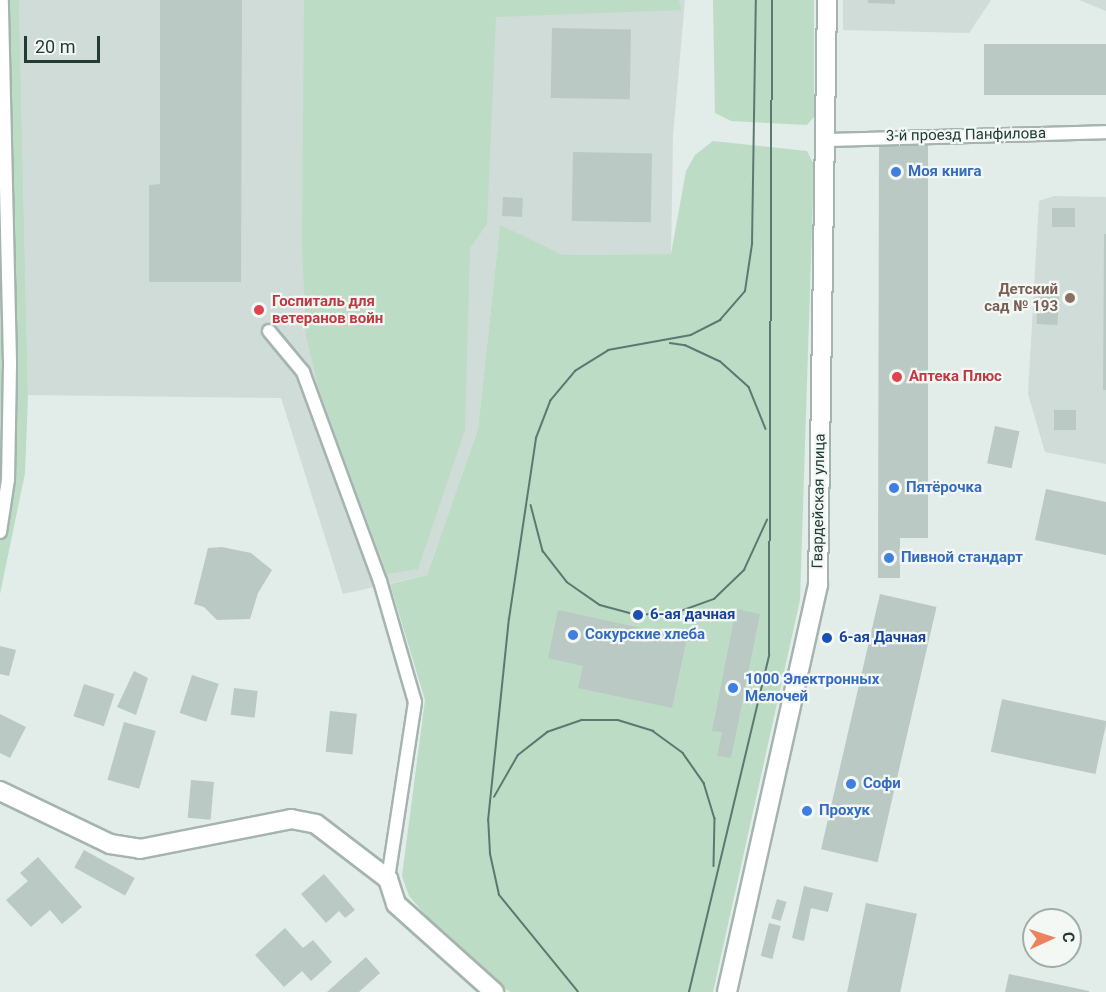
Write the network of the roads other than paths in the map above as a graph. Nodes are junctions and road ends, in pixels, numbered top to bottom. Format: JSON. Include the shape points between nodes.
{"nodes":[{"id":1,"x":2,"y":0,"type":"edge"},
{"id":2,"x":827,"y":0,"type":"edge"},
{"id":3,"x":1106,"y":132,"type":"edge"},
{"id":4,"x":826,"y":140,"type":"junction"},
{"id":5,"x":269,"y":331,"type":"dead end"},
{"id":6,"x":0,"y":532,"type":"edge"},
{"id":7,"x":0,"y":791,"type":"edge"},
{"id":8,"x":388,"y":879,"type":"junction"},
{"id":9,"x":494,"y":992,"type":"edge"},
{"id":10,"x":727,"y":992,"type":"edge"}],
"edges":[{"from":1,"to":6,"type":"lane","via":[[10,362],[8,480]]},
{"from":2,"to":4,"type":"street","name":"Гвардейская улица"},
{"from":3,"to":4,"type":"lane","name":"3-й проезд Панфилова"},
{"from":4,"to":10,"type":"street","name":"Гвардейская улица","via":[[815,610]]},
{"from":5,"to":8,"type":"lane","via":[[303,372],[380,581],[416,702]]},
{"from":7,"to":8,"type":"street","via":[[110,844],[140,849],[291,819],[316,824]]},
{"from":8,"to":9,"type":"street","via":[[396,904],[435,944]]}]}
